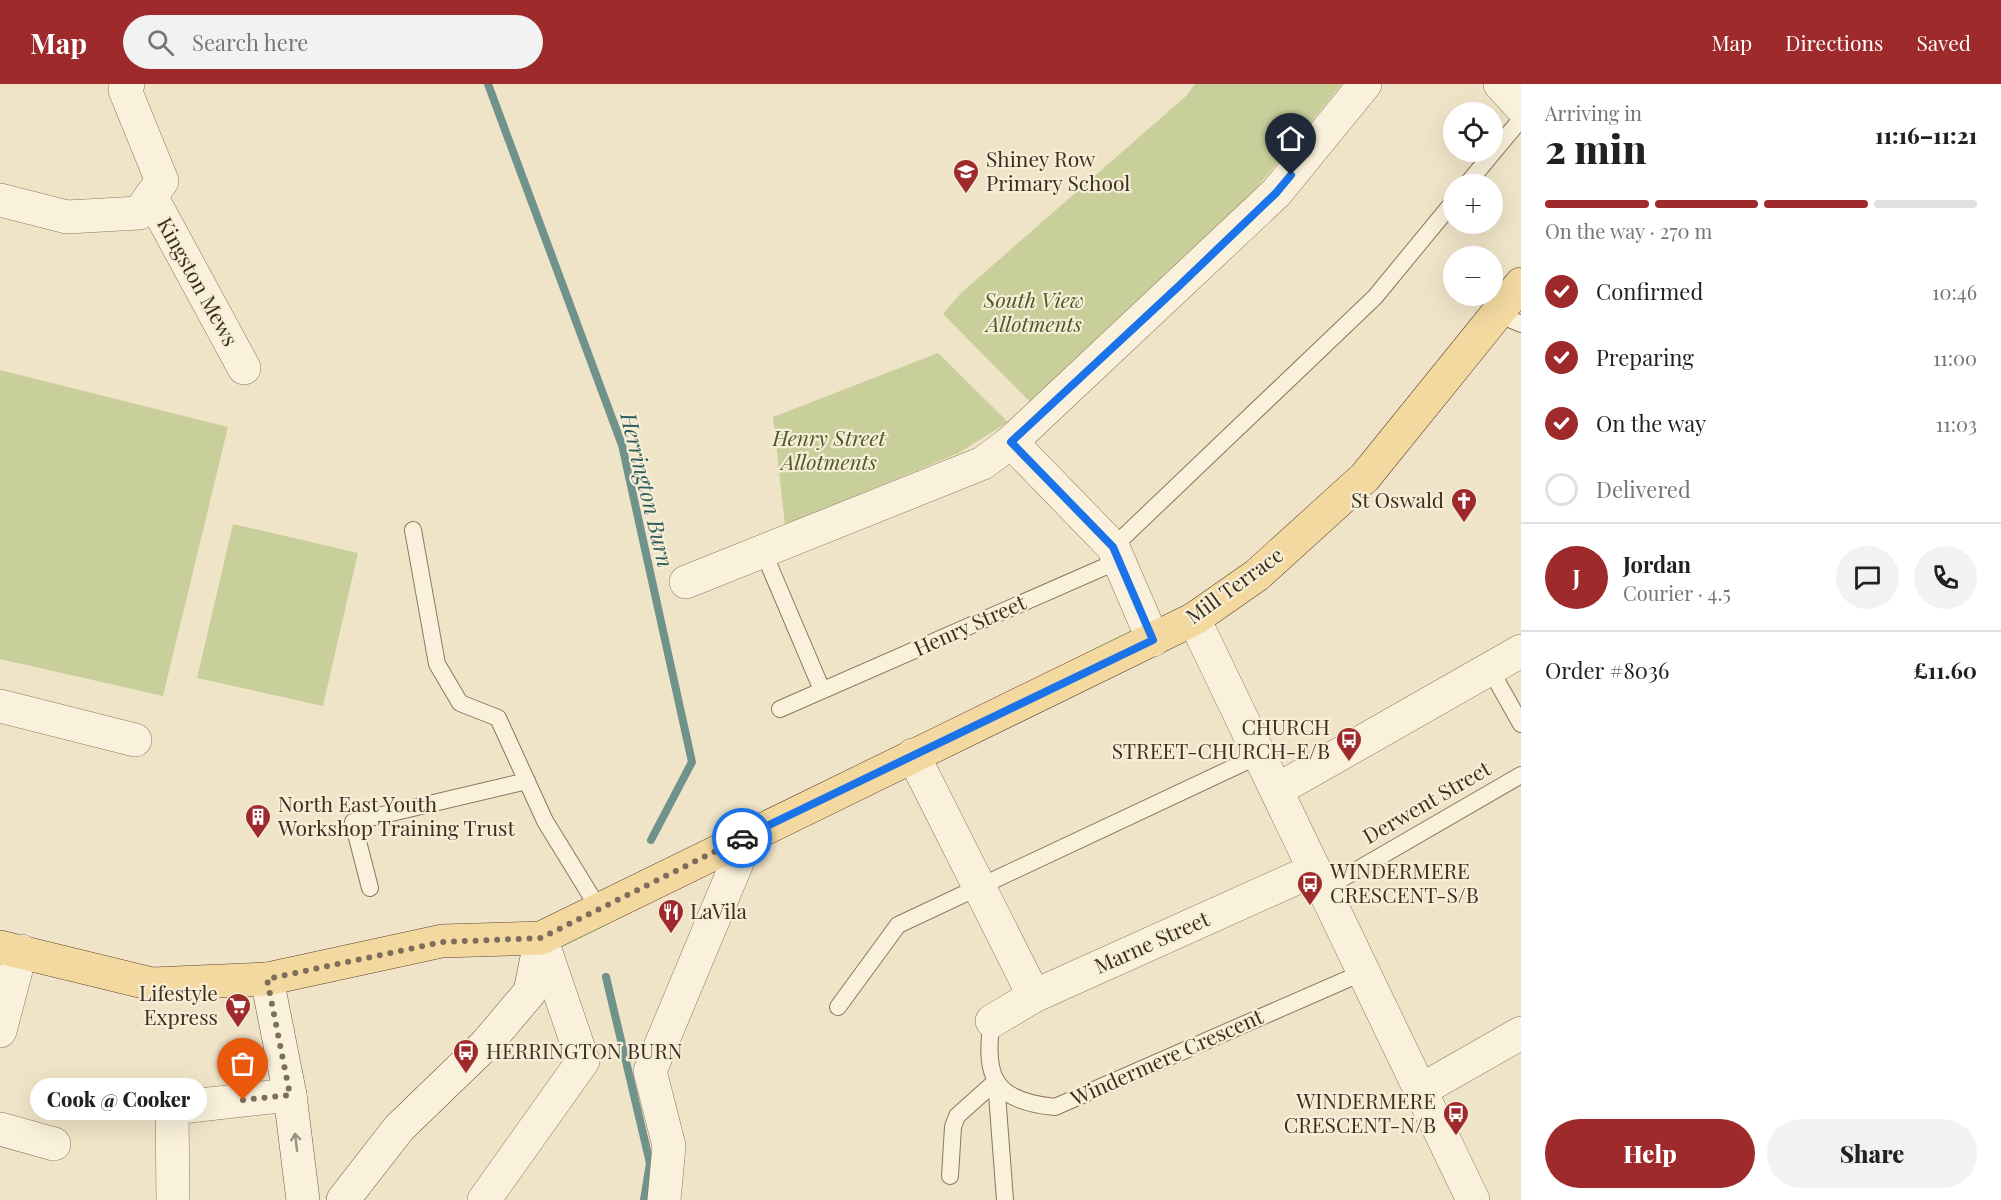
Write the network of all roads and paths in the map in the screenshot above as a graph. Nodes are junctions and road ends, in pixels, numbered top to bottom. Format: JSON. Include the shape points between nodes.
{"nodes":[{"id":1,"x":128,"y":84,"type":"edge"},
{"id":2,"x":1365,"y":84,"type":"edge"},
{"id":3,"x":1500,"y":84,"type":"edge"},
{"id":4,"x":1521,"y":107,"type":"edge"},
{"id":5,"x":1521,"y":119,"type":"edge"},
{"id":6,"x":1475,"y":174,"type":"edge"},
{"id":7,"x":151,"y":196,"type":"junction"},
{"id":8,"x":0,"y":200,"type":"edge"},
{"id":9,"x":1443,"y":214,"type":"edge"},
{"id":10,"x":1521,"y":284,"type":"edge"},
{"id":11,"x":1508,"y":319,"type":"edge"},
{"id":12,"x":244,"y":368,"type":"dead end"},
{"id":13,"x":1011,"y":442,"type":"junction"},
{"id":14,"x":413,"y":530,"type":"dead end"},
{"id":15,"x":763,"y":551,"type":"junction"},
{"id":16,"x":1115,"y":554,"type":"junction"},
{"id":17,"x":686,"y":582,"type":"dead end"},
{"id":18,"x":1194,"y":620,"type":"junction"},
{"id":19,"x":1153,"y":640,"type":"junction"},
{"id":20,"x":1521,"y":651,"type":"edge"},
{"id":21,"x":1490,"y":669,"type":"junction"},
{"id":22,"x":822,"y":690,"type":"junction"},
{"id":23,"x":0,"y":706,"type":"edge"},
{"id":24,"x":780,"y":709,"type":"dead end"},
{"id":25,"x":1521,"y":724,"type":"edge"},
{"id":26,"x":135,"y":740,"type":"dead end"},
{"id":27,"x":913,"y":755,"type":"junction"},
{"id":28,"x":1260,"y":755,"type":"junction"},
{"id":29,"x":1521,"y":775,"type":"edge"},
{"id":30,"x":527,"y":781,"type":"junction"},
{"id":31,"x":1277,"y":790,"type":"junction"},
{"id":32,"x":749,"y":834,"type":"junction"},
{"id":33,"x":1319,"y":879,"type":"junction"},
{"id":34,"x":979,"y":887,"type":"junction"},
{"id":35,"x":370,"y":888,"type":"dead end"},
{"id":36,"x":599,"y":909,"type":"junction"},
{"id":37,"x":541,"y":938,"type":"junction"},
{"id":38,"x":11,"y":949,"type":"edge"},
{"id":39,"x":1364,"y":972,"type":"junction"},
{"id":40,"x":267,"y":979,"type":"junction"},
{"id":41,"x":1034,"y":996,"type":"junction"},
{"id":42,"x":838,"y":1007,"type":"dead end"},
{"id":43,"x":992,"y":1021,"type":"joint"},
{"id":44,"x":0,"y":1031,"type":"edge"},
{"id":45,"x":1521,"y":1033,"type":"edge"},
{"id":46,"x":996,"y":1081,"type":"junction"},
{"id":47,"x":1421,"y":1090,"type":"junction"},
{"id":48,"x":290,"y":1095,"type":"junction"},
{"id":49,"x":0,"y":1129,"type":"edge"},
{"id":50,"x":54,"y":1144,"type":"dead end"},
{"id":51,"x":950,"y":1176,"type":"dead end"},
{"id":52,"x":173,"y":1200,"type":"edge"},
{"id":53,"x":303,"y":1200,"type":"edge"},
{"id":54,"x":344,"y":1200,"type":"edge"},
{"id":55,"x":484,"y":1200,"type":"edge"},
{"id":56,"x":664,"y":1200,"type":"edge"},
{"id":57,"x":1005,"y":1200,"type":"edge"},
{"id":58,"x":1473,"y":1200,"type":"edge"}],
"edges":[{"from":1,"to":7,"type":"street","name":"Kingston Mews","via":[[125,90],[162,181]]},
{"from":2,"to":13,"type":"street","via":[[1276,193]]},
{"from":3,"to":4,"type":"street"},
{"from":5,"to":6,"type":"lane"},
{"from":7,"to":8,"type":"street","name":"Kingston Mews","via":[[139,213],[67,217]]},
{"from":7,"to":12,"type":"street","name":"Kingston Mews"},
{"from":9,"to":16,"type":"lane","via":[[1374,297]]},
{"from":10,"to":11,"type":"main road","name":"Mill Terrace"},
{"from":11,"to":18,"type":"main road","name":"Mill Terrace","via":[[1365,477],[1257,575]]},
{"from":13,"to":15,"type":"street","via":[[983,463]]},
{"from":13,"to":16,"type":"street"},
{"from":14,"to":30,"type":"lane","via":[[437,664],[460,703],[498,718]]},
{"from":15,"to":17,"type":"street"},
{"from":15,"to":22,"type":"lane"},
{"from":16,"to":19,"type":"street"},
{"from":16,"to":22,"type":"lane","name":"Henry Street"},
{"from":18,"to":19,"type":"main road","name":"Mill Terrace"},
{"from":18,"to":28,"type":"street"},
{"from":19,"to":27,"type":"main road","name":"Mill Terrace"},
{"from":20,"to":21,"type":"street"},
{"from":21,"to":25,"type":"lane"},
{"from":21,"to":31,"type":"street"},
{"from":22,"to":24,"type":"lane","name":"Henry Street"},
{"from":23,"to":26,"type":"street"},
{"from":27,"to":32,"type":"main road","name":"Mill Terrace"},
{"from":27,"to":34,"type":"street"},
{"from":28,"to":31,"type":"street"},
{"from":28,"to":34,"type":"lane"},
{"from":29,"to":33,"type":"lane","name":"Derwent Street"},
{"from":30,"to":35,"type":"lane","via":[[353,822]]},
{"from":30,"to":36,"type":"lane","via":[[545,822]]},
{"from":31,"to":33,"type":"street"},
{"from":32,"to":36,"type":"main road","name":"Mill Terrace"},
{"from":32,"to":56,"type":"street","via":[[650,1071],[669,1146]]},
{"from":33,"to":39,"type":"street"},
{"from":33,"to":41,"type":"street","name":"Marne Street"},
{"from":34,"to":41,"type":"street"},
{"from":34,"to":42,"type":"lane","via":[[898,925]]},
{"from":36,"to":37,"type":"main road","name":"Mill Terrace"},
{"from":37,"to":40,"type":"main road","via":[[442,942]]},
{"from":37,"to":54,"type":"street","via":[[530,992],[486,1044],[399,1128]]},
{"from":37,"to":55,"type":"street","via":[[583,1061]]},
{"from":38,"to":40,"type":"main road","via":[[152,984]]},
{"from":38,"to":44,"type":"street"},
{"from":39,"to":46,"type":"lane","name":"Windermere Crescent","via":[[1055,1107],[1030,1104],[1008,1094]]},
{"from":39,"to":47,"type":"street"},
{"from":40,"to":48,"type":"street"},
{"from":41,"to":43,"type":"street","name":"Marne Street"},
{"from":43,"to":46,"type":"lane","via":[[988,1066]]},
{"from":45,"to":47,"type":"street"},
{"from":46,"to":51,"type":"lane","via":[[957,1116]]},
{"from":46,"to":57,"type":"lane"},
{"from":47,"to":58,"type":"street"},
{"from":48,"to":52,"type":"street","via":[[172,1108]]},
{"from":53,"to":48,"type":"street","one_way":true},
{"from":49,"to":50,"type":"street"}]}
